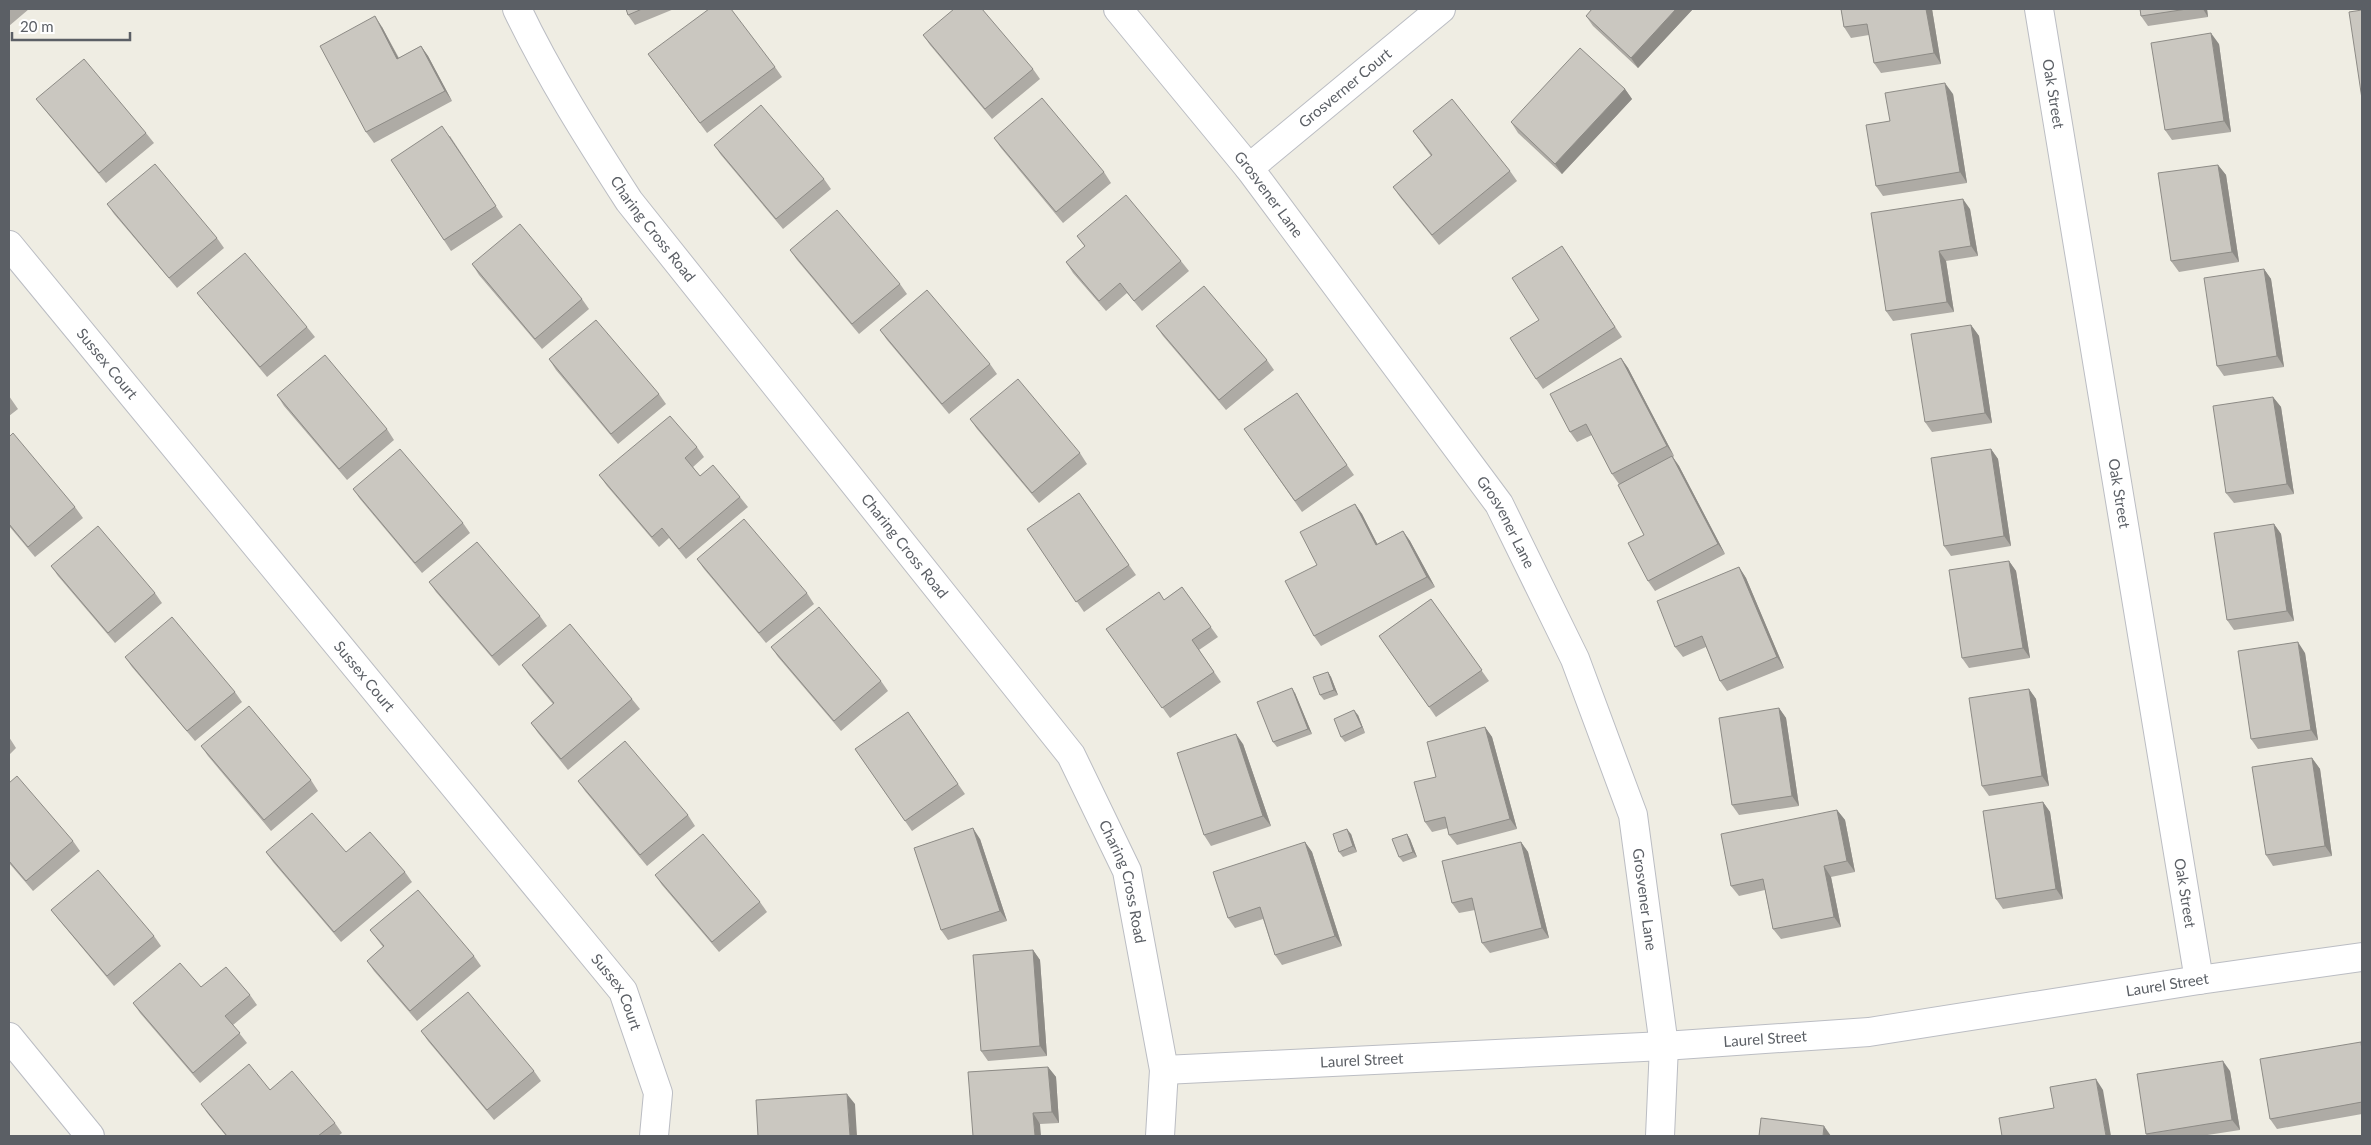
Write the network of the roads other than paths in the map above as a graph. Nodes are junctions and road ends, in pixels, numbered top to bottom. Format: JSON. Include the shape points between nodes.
{"nodes":[{"id":1,"x":517,"y":9,"type":"edge"},
{"id":2,"x":1118,"y":9,"type":"edge"},
{"id":3,"x":1441,"y":9,"type":"edge"},
{"id":4,"x":2040,"y":9,"type":"edge"},
{"id":5,"x":1249,"y":168,"type":"junction"},
{"id":6,"x":9,"y":245,"type":"edge"},
{"id":7,"x":2362,"y":956,"type":"edge"},
{"id":8,"x":2198,"y":980,"type":"junction"},
{"id":9,"x":9,"y":1037,"type":"edge"},
{"id":10,"x":1664,"y":1046,"type":"junction"},
{"id":11,"x":1164,"y":1070,"type":"junction"},
{"id":12,"x":90,"y":1136,"type":"edge"},
{"id":13,"x":654,"y":1136,"type":"edge"},
{"id":14,"x":1160,"y":1136,"type":"edge"},
{"id":15,"x":1660,"y":1136,"type":"edge"}],
"edges":[{"from":1,"to":11,"type":"street","name":"Charing Cross Road","via":[[532,41],[629,201],[1071,755],[1127,871]]},
{"from":2,"to":5,"type":"street","name":"Grosvener Lane"},
{"from":3,"to":5,"type":"street","name":"Grosverner Court"},
{"from":4,"to":8,"type":"street","name":"Oak Street"},
{"from":5,"to":10,"type":"street","name":"Grosvener Lane","via":[[1499,504],[1575,659],[1632,815]]},
{"from":6,"to":13,"type":"street","name":"Sussex Court","via":[[623,991],[658,1093]]},
{"from":7,"to":8,"type":"street","name":"Laurel Street"},
{"from":8,"to":10,"type":"street","name":"Laurel Street","via":[[1869,1032]]},
{"from":9,"to":12,"type":"street"},
{"from":10,"to":11,"type":"street","name":"Laurel Street"},
{"from":10,"to":15,"type":"street","name":"Grosvener Lane"},
{"from":11,"to":14,"type":"street","name":"Charing Cross Road"}]}
